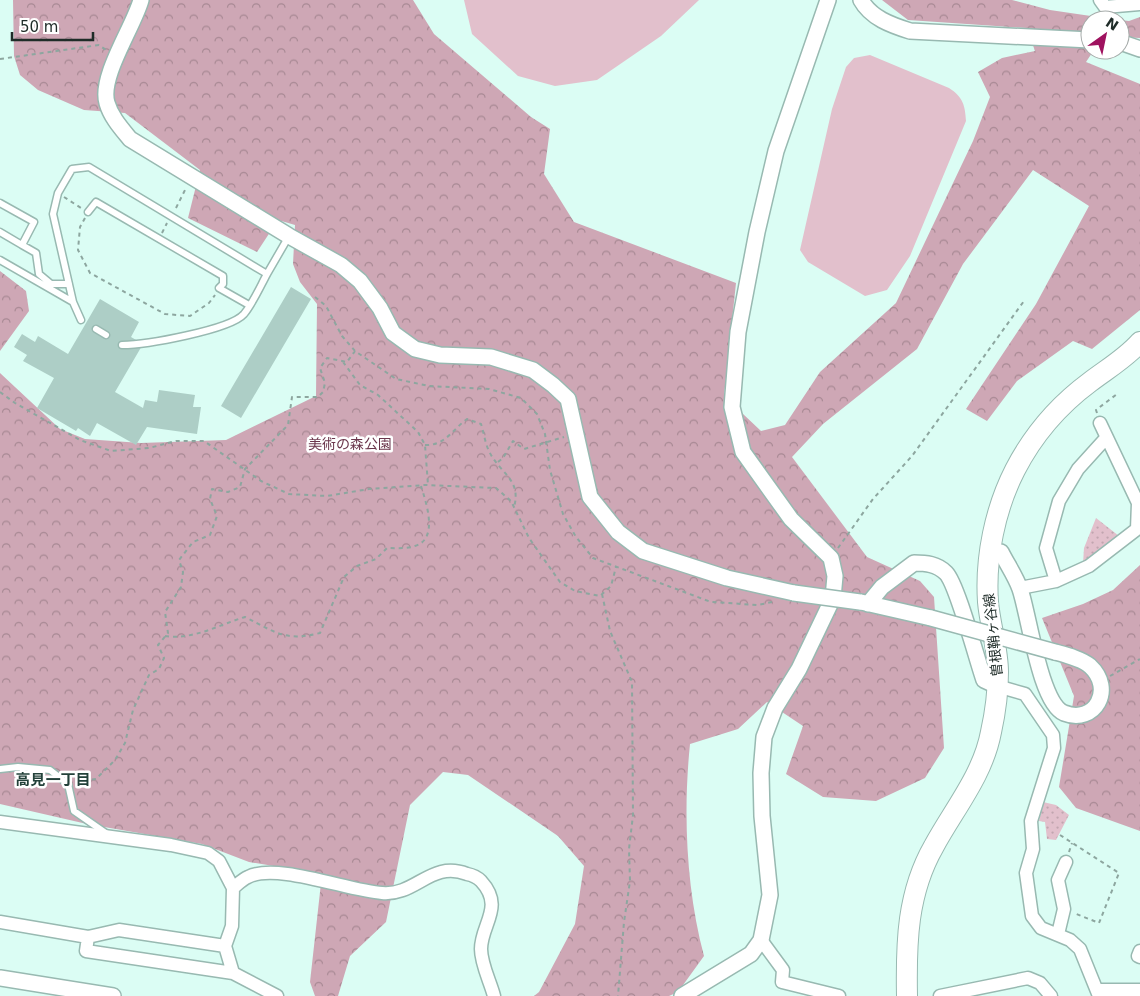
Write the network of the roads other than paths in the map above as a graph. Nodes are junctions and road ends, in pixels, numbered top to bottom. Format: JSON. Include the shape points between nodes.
{"nodes":[{"id":1,"x":141,"y":0,"type":"edge"},
{"id":2,"x":828,"y":0,"type":"edge"},
{"id":3,"x":861,"y":0,"type":"edge"},
{"id":4,"x":1100,"y":0,"type":"edge"},
{"id":5,"x":1140,"y":4,"type":"edge"},
{"id":6,"x":1080,"y":39,"type":"edge"},
{"id":7,"x":0,"y":203,"type":"edge"},
{"id":8,"x":88,"y":212,"type":"road end"},
{"id":9,"x":0,"y":232,"type":"edge"},
{"id":10,"x":289,"y":236,"type":"junction"},
{"id":11,"x":22,"y":245,"type":"junction"},
{"id":12,"x":0,"y":260,"type":"edge"},
{"id":13,"x":267,"y":274,"type":"junction"},
{"id":14,"x":69,"y":284,"type":"junction"},
{"id":15,"x":73,"y":302,"type":"junction"},
{"id":16,"x":249,"y":305,"type":"junction"},
{"id":17,"x":81,"y":320,"type":"dead end"},
{"id":18,"x":96,"y":329,"type":"dead end"},
{"id":19,"x":106,"y":335,"type":"dead end"},
{"id":20,"x":1140,"y":342,"type":"edge"},
{"id":21,"x":122,"y":345,"type":"dead end"},
{"id":22,"x":1140,"y":356,"type":"edge"},
{"id":23,"x":1100,"y":423,"type":"road end"},
{"id":24,"x":1106,"y":438,"type":"junction"},
{"id":25,"x":1001,"y":552,"type":"junction"},
{"id":26,"x":1056,"y":581,"type":"junction"},
{"id":27,"x":1020,"y":588,"type":"junction"},
{"id":28,"x":864,"y":603,"type":"junction"},
{"id":29,"x":1002,"y":687,"type":"junction"},
{"id":30,"x":0,"y":769,"type":"edge"},
{"id":31,"x":0,"y":822,"type":"edge"},
{"id":32,"x":111,"y":838,"type":"junction"},
{"id":33,"x":1066,"y":862,"type":"dead end"},
{"id":34,"x":233,"y":888,"type":"junction"},
{"id":35,"x":0,"y":922,"type":"edge"},
{"id":36,"x":1058,"y":934,"type":"junction"},
{"id":37,"x":88,"y":937,"type":"junction"},
{"id":38,"x":761,"y":940,"type":"junction"},
{"id":39,"x":225,"y":946,"type":"junction"},
{"id":40,"x":1140,"y":951,"type":"edge"},
{"id":41,"x":1140,"y":957,"type":"edge"},
{"id":42,"x":233,"y":973,"type":"junction"},
{"id":43,"x":0,"y":978,"type":"edge"},
{"id":44,"x":1140,"y":990,"type":"edge"},
{"id":45,"x":73,"y":993,"type":"edge"},
{"id":46,"x":1098,"y":993,"type":"edge"},
{"id":47,"x":113,"y":996,"type":"edge"},
{"id":48,"x":276,"y":996,"type":"edge"},
{"id":49,"x":494,"y":996,"type":"edge"},
{"id":50,"x":682,"y":996,"type":"edge"},
{"id":51,"x":839,"y":996,"type":"edge"},
{"id":52,"x":907,"y":996,"type":"edge"},
{"id":53,"x":917,"y":996,"type":"edge"},
{"id":54,"x":940,"y":996,"type":"edge"},
{"id":55,"x":1051,"y":996,"type":"edge"}],
"edges":[{"from":1,"to":10,"type":"street","via":[[109,76],[106,101],[113,116],[130,139]]},
{"from":2,"to":38,"type":"street","via":[[776,152],[738,332],[732,406],[742,452],[791,519],[831,558],[835,576],[833,598],[799,669],[775,708],[764,737],[762,816],[770,894]]},
{"from":3,"to":6,"type":"street","via":[[885,23],[910,30]]},
{"from":4,"to":5,"type":"street","via":[[1104,7]]},
{"from":7,"to":11,"type":"lane","via":[[34,222]]},
{"from":8,"to":16,"type":"lane","via":[[96,202],[222,276],[223,284],[219,288]]},
{"from":9,"to":11,"type":"lane"},
{"from":10,"to":13,"type":"lane"},
{"from":10,"to":28,"type":"street","bridge":true,"via":[[341,265],[360,281],[380,308],[392,332],[415,349],[440,355],[491,356],[532,370],[568,399],[590,497],[618,532],[643,551],[727,578],[788,592]]},
{"from":11,"to":14,"type":"lane","via":[[36,253],[39,274],[51,284]]},
{"from":12,"to":15,"type":"lane"},
{"from":13,"to":14,"type":"lane","via":[[89,167],[72,169],[58,193],[53,214]]},
{"from":13,"to":16,"type":"lane"},
{"from":14,"to":15,"type":"lane"},
{"from":15,"to":17,"type":"lane"},
{"from":16,"to":21,"type":"lane","via":[[243,316],[214,328],[167,340]]},
{"from":18,"to":19,"type":"lane"},
{"from":20,"to":29,"type":"main road","name":"曽根鞘ヶ谷線","via":[[1132,352],[1077,392],[1049,419],[1015,470],[996,522],[990,550],[988,602]]},
{"from":22,"to":25,"type":"main road","name":"曽根鞘ヶ谷線","via":[[1056,425],[1023,474],[1005,524]]},
{"from":23,"to":24,"type":"street"},
{"from":24,"to":26,"type":"street","via":[[1078,469],[1059,501],[1046,548]]},
{"from":24,"to":26,"type":"street","via":[[1138,503],[1137,529],[1089,566]]},
{"from":25,"to":27,"type":"street"},
{"from":25,"to":29,"type":"main road","name":"曽根鞘ヶ谷線","via":[[997,582],[1007,672]]},
{"from":26,"to":27,"type":"street"},
{"from":27,"to":28,"type":"street","bridge":true,"via":[[1048,694],[1060,711],[1082,716],[1091,711],[1101,696],[1102,681],[1089,665],[1055,652],[931,618]]},
{"from":28,"to":29,"type":"street","via":[[914,562],[932,564],[947,574],[984,680]]},
{"from":29,"to":36,"type":"street","via":[[1025,694],[1053,735],[1054,748],[1031,821],[1033,849],[1026,873],[1032,916],[1041,928]]},
{"from":29,"to":52,"type":"main road","name":"曽根鞘ヶ谷線","via":[[981,764],[933,848],[913,895],[906,951]]},
{"from":29,"to":53,"type":"main road","name":"曽根鞘ヶ谷線","via":[[1000,735],[989,768],[941,852],[922,898],[915,952]]},
{"from":30,"to":32,"type":"lane","via":[[50,770],[68,784],[74,810],[89,823],[106,831]]},
{"from":31,"to":32,"type":"street"},
{"from":32,"to":34,"type":"street","via":[[208,853],[219,861]]},
{"from":33,"to":36,"type":"street","via":[[1058,880],[1064,910]]},
{"from":34,"to":39,"type":"street","via":[[232,926]]},
{"from":34,"to":49,"type":"street","via":[[248,876],[273,872],[394,894],[443,870],[472,875],[480,880],[492,908],[481,950]]},
{"from":35,"to":37,"type":"street"},
{"from":36,"to":46,"type":"street","via":[[1080,949]]},
{"from":37,"to":39,"type":"street","via":[[119,930]]},
{"from":37,"to":42,"type":"street","via":[[86,951]]},
{"from":38,"to":50,"type":"street","via":[[751,954]]},
{"from":38,"to":51,"type":"street","via":[[783,970],[782,982]]},
{"from":39,"to":42,"type":"street"},
{"from":40,"to":41,"type":"street"},
{"from":42,"to":48,"type":"street"},
{"from":43,"to":45,"type":"street"},
{"from":44,"to":46,"type":"street"},
{"from":45,"to":47,"type":"street"},
{"from":54,"to":55,"type":"street","via":[[1028,978],[1040,982]]}]}
